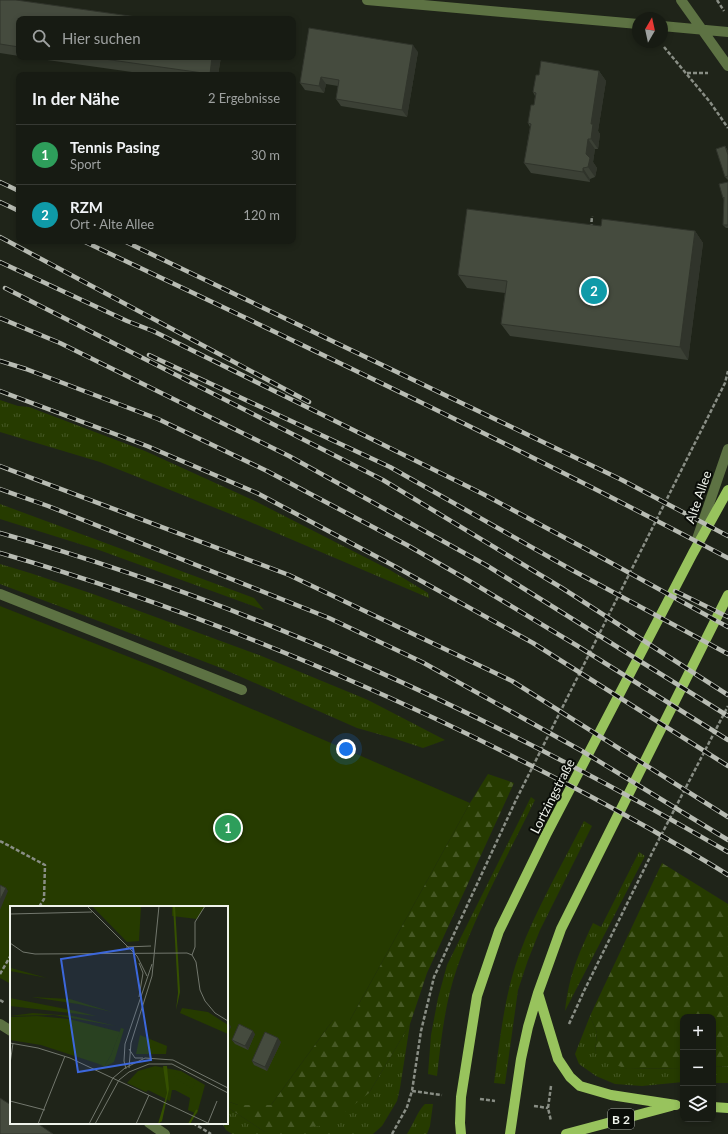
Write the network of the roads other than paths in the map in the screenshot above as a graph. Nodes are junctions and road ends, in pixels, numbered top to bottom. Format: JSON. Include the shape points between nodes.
{"nodes":[{"id":1,"x":367,"y":0,"type":"edge"},
{"id":2,"x":681,"y":0,"type":"edge"},
{"id":3,"x":632,"y":23,"type":"edge"},
{"id":4,"x":668,"y":26,"type":"edge"},
{"id":5,"x":702,"y":29,"type":"junction"},
{"id":6,"x":728,"y":32,"type":"edge"},
{"id":7,"x":728,"y":66,"type":"edge"},
{"id":8,"x":728,"y":448,"type":"edge"},
{"id":9,"x":728,"y":490,"type":"edge"},
{"id":10,"x":693,"y":553,"type":"junction"},
{"id":11,"x":0,"y":594,"type":"edge"},
{"id":12,"x":728,"y":595,"type":"edge"},
{"id":13,"x":242,"y":690,"type":"dead end"},
{"id":14,"x":538,"y":993,"type":"junction"},
{"id":15,"x":0,"y":1024,"type":"edge"},
{"id":16,"x":10,"y":1030,"type":"edge"},
{"id":17,"x":680,"y":1105,"type":"edge"},
{"id":18,"x":716,"y":1107,"type":"edge"},
{"id":19,"x":728,"y":1108,"type":"edge"},
{"id":20,"x":151,"y":1124,"type":"edge"},
{"id":21,"x":166,"y":1134,"type":"edge"},
{"id":22,"x":461,"y":1134,"type":"edge"},
{"id":23,"x":510,"y":1134,"type":"edge"},
{"id":24,"x":566,"y":1134,"type":"edge"}],
"edges":[{"from":1,"to":3,"type":"street"},
{"from":2,"to":5,"type":"street"},
{"from":4,"to":5,"type":"street"},
{"from":5,"to":6,"type":"street"},
{"from":5,"to":7,"type":"street"},
{"from":8,"to":10,"type":"street","name":"Alte Allee"},
{"from":9,"to":10,"type":"main road","name":"Lortzingstraße"},
{"from":10,"to":22,"type":"main road","name":"Lortzingstraße","via":[[499,931],[477,996],[461,1097]]},
{"from":11,"to":13,"type":"street"},
{"from":12,"to":14,"type":"main road","via":[[561,929]]},
{"from":14,"to":17,"type":"main road","via":[[558,1058],[570,1077],[580,1086],[611,1095]]},
{"from":14,"to":23,"type":"main road","via":[[521,1059]]},
{"from":15,"to":16,"type":"street"},
{"from":17,"to":24,"type":"main road","number":"B 2"},
{"from":18,"to":19,"type":"main road"},
{"from":20,"to":21,"type":"street"}]}
